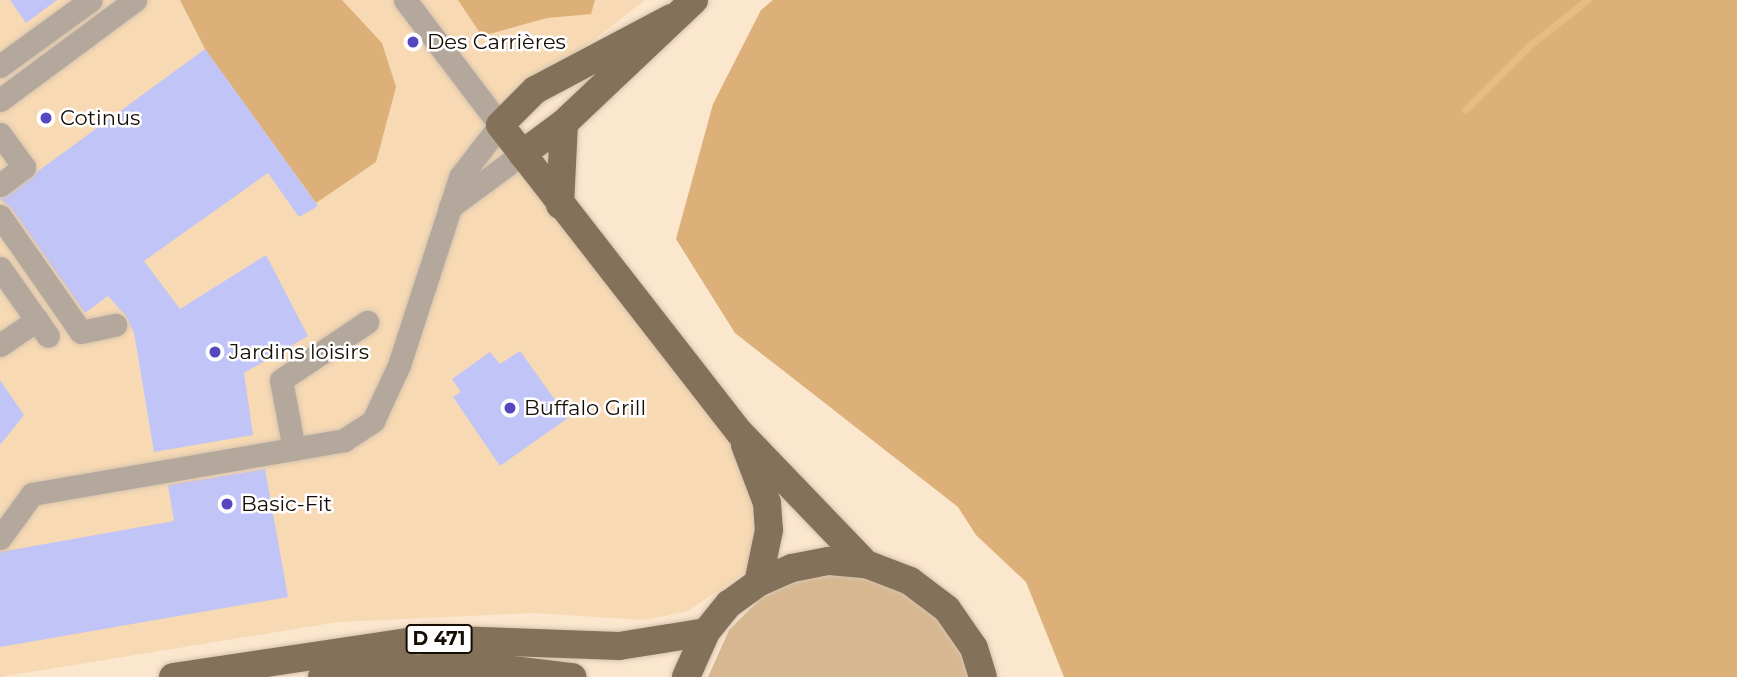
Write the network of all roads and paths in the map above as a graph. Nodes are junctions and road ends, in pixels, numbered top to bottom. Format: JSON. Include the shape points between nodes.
{"nodes":[{"id":1,"x":91,"y":0,"type":"edge"},
{"id":2,"x":135,"y":0,"type":"edge"},
{"id":3,"x":405,"y":0,"type":"edge"},
{"id":4,"x":694,"y":0,"type":"edge"},
{"id":5,"x":671,"y":18,"type":"junction"},
{"id":6,"x":0,"y":66,"type":"edge"},
{"id":7,"x":0,"y":100,"type":"edge"},
{"id":8,"x":564,"y":123,"type":"junction"},
{"id":9,"x":500,"y":125,"type":"junction"},
{"id":10,"x":0,"y":134,"type":"edge"},
{"id":11,"x":522,"y":154,"type":"junction"},
{"id":12,"x":0,"y":185,"type":"edge"},
{"id":13,"x":560,"y":205,"type":"junction"},
{"id":14,"x":450,"y":207,"type":"junction"},
{"id":15,"x":0,"y":216,"type":"edge"},
{"id":16,"x":0,"y":268,"type":"edge"},
{"id":17,"x":367,"y":322,"type":"dead end"},
{"id":18,"x":115,"y":325,"type":"dead end"},
{"id":19,"x":0,"y":345,"type":"edge"},
{"id":20,"x":740,"y":433,"type":"junction"},
{"id":21,"x":294,"y":449,"type":"junction"},
{"id":22,"x":0,"y":538,"type":"edge"},
{"id":23,"x":866,"y":565,"type":"junction"},
{"id":24,"x":758,"y":583,"type":"junction"},
{"id":25,"x":706,"y":632,"type":"junction"},
{"id":26,"x":173,"y":677,"type":"edge"},
{"id":27,"x":322,"y":677,"type":"edge"},
{"id":28,"x":572,"y":677,"type":"edge"},
{"id":29,"x":686,"y":677,"type":"edge"},
{"id":30,"x":983,"y":677,"type":"edge"}],
"edges":[{"from":1,"to":6,"type":"street"},
{"from":2,"to":7,"type":"street"},
{"from":3,"to":9,"type":"street"},
{"from":4,"to":5,"type":"main road"},
{"from":5,"to":8,"type":"main road"},
{"from":5,"to":9,"type":"main road","via":[[535,90]]},
{"from":8,"to":11,"type":"main road"},
{"from":8,"to":13,"type":"main road"},
{"from":9,"to":11,"type":"main road"},
{"from":9,"to":14,"type":"street","via":[[460,177]]},
{"from":10,"to":12,"type":"street","via":[[24,167]]},
{"from":11,"to":13,"type":"main road"},
{"from":11,"to":14,"type":"street"},
{"from":13,"to":20,"type":"main road"},
{"from":14,"to":21,"type":"street","via":[[399,365],[373,421],[344,440]]},
{"from":15,"to":18,"type":"street","via":[[81,332]]},
{"from":16,"to":19,"type":"street","via":[[43,328]]},
{"from":17,"to":21,"type":"street","via":[[281,380]]},
{"from":20,"to":23,"type":"main road"},
{"from":20,"to":24,"type":"main road","via":[[767,503],[769,530]]},
{"from":21,"to":22,"type":"street","via":[[32,495]]},
{"from":23,"to":24,"type":"main road","via":[[829,561],[792,568]]},
{"from":23,"to":30,"type":"main road","via":[[910,581],[947,609],[974,648]]},
{"from":24,"to":25,"type":"main road","via":[[729,604]]},
{"from":25,"to":26,"type":"main road","number":"D 471","via":[[619,646],[427,639]]},
{"from":25,"to":29,"type":"main road"},
{"from":27,"to":28,"type":"main road","number":"D 471","via":[[438,667]]}]}
